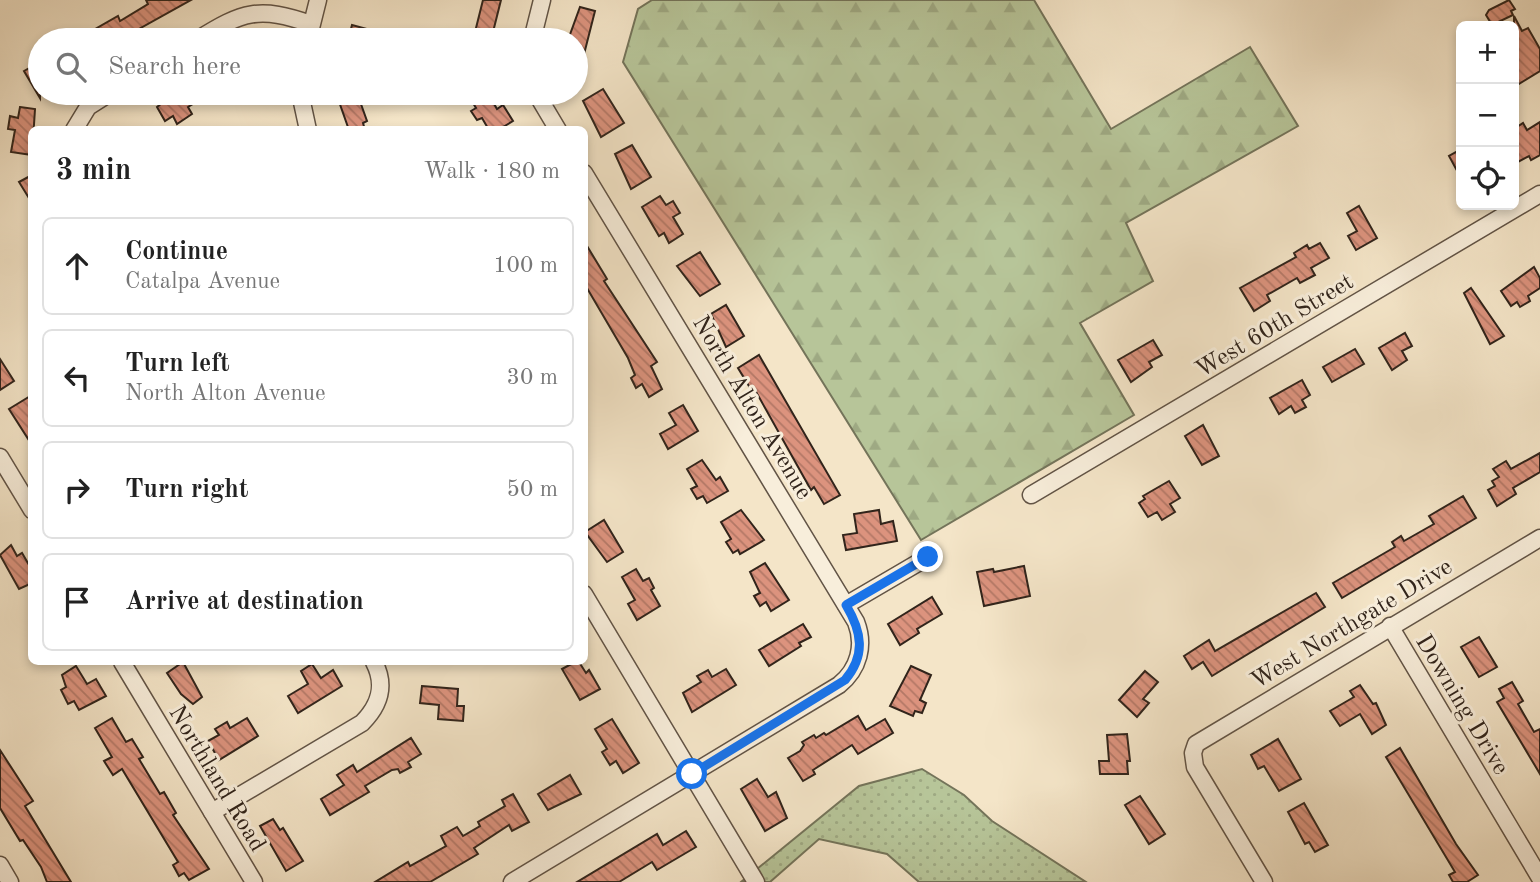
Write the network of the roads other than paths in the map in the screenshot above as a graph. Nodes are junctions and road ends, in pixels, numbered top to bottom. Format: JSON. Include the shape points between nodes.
{"nodes":[{"id":1,"x":318,"y":0,"type":"edge"},
{"id":2,"x":542,"y":0,"type":"edge"},
{"id":3,"x":216,"y":28,"type":"edge"},
{"id":4,"x":304,"y":28,"type":"edge"},
{"id":5,"x":311,"y":28,"type":"edge"},
{"id":6,"x":535,"y":28,"type":"edge"},
{"id":7,"x":91,"y":105,"type":"edge"},
{"id":8,"x":303,"y":105,"type":"edge"},
{"id":9,"x":543,"y":105,"type":"edge"},
{"id":10,"x":76,"y":126,"type":"edge"},
{"id":11,"x":307,"y":126,"type":"edge"},
{"id":12,"x":556,"y":126,"type":"edge"},
{"id":13,"x":588,"y":180,"type":"edge"},
{"id":14,"x":1540,"y":194,"type":"edge"},
{"id":15,"x":0,"y":457,"type":"edge"},
{"id":16,"x":1031,"y":495,"type":"dead end"},
{"id":17,"x":28,"y":503,"type":"edge"},
{"id":18,"x":1540,"y":538,"type":"edge"},
{"id":19,"x":928,"y":557,"type":"dead end"},
{"id":20,"x":588,"y":601,"type":"edge"},
{"id":21,"x":846,"y":605,"type":"junction"},
{"id":22,"x":1390,"y":626,"type":"junction"},
{"id":23,"x":124,"y":665,"type":"edge"},
{"id":24,"x":375,"y":665,"type":"edge"},
{"id":25,"x":692,"y":774,"type":"junction"},
{"id":26,"x":212,"y":812,"type":"junction"},
{"id":27,"x":0,"y":865,"type":"edge"},
{"id":28,"x":1540,"y":878,"type":"edge"},
{"id":29,"x":10,"y":882,"type":"edge"},
{"id":30,"x":254,"y":882,"type":"edge"},
{"id":31,"x":512,"y":882,"type":"edge"},
{"id":32,"x":756,"y":882,"type":"edge"},
{"id":33,"x":1264,"y":882,"type":"edge"}],
"edges":[{"from":1,"to":5,"type":"street"},
{"from":2,"to":6,"type":"street"},
{"from":3,"to":4,"type":"street","via":[[256,12],[282,14]]},
{"from":7,"to":10,"type":"street"},
{"from":8,"to":11,"type":"street"},
{"from":9,"to":12,"type":"street"},
{"from":13,"to":21,"type":"street","name":"North Alton Avenue"},
{"from":14,"to":16,"type":"street","name":"West 60th Street"},
{"from":15,"to":17,"type":"street"},
{"from":18,"to":22,"type":"street","name":"West Northgate Drive"},
{"from":19,"to":21,"type":"street"},
{"from":20,"to":25,"type":"street"},
{"from":21,"to":25,"type":"street","name":"North Alton Avenue","via":[[861,642],[853,670],[839,685]]},
{"from":22,"to":28,"type":"street","name":"Downing Drive"},
{"from":22,"to":33,"type":"street","name":"West Northgate Drive","via":[[1200,739],[1193,755],[1196,769]]},
{"from":23,"to":26,"type":"street","name":"Northland Road"},
{"from":24,"to":26,"type":"street","via":[[381,691],[362,723]]},
{"from":25,"to":31,"type":"street"},
{"from":25,"to":32,"type":"street"},
{"from":26,"to":30,"type":"street","name":"Northland Road"},
{"from":27,"to":29,"type":"street"}]}
